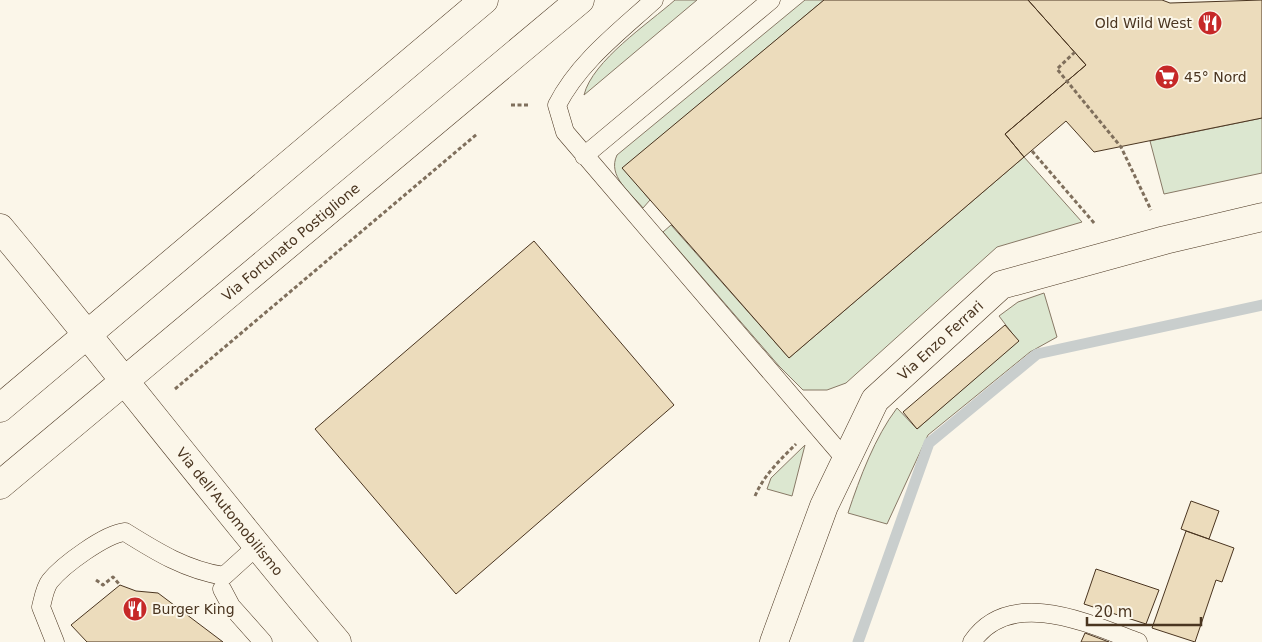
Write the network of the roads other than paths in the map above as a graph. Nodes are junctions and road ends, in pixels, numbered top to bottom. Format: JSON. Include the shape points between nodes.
{"nodes":[{"id":1,"x":484,"y":0,"type":"edge"},
{"id":2,"x":580,"y":0,"type":"edge"},
{"id":3,"x":654,"y":0,"type":"edge"},
{"id":4,"x":771,"y":0,"type":"edge"},
{"id":5,"x":584,"y":156,"type":"junction"},
{"id":6,"x":1262,"y":217,"type":"edge"},
{"id":7,"x":0,"y":228,"type":"edge"},
{"id":8,"x":88,"y":334,"type":"junction"},
{"id":9,"x":125,"y":380,"type":"junction"},
{"id":10,"x":0,"y":408,"type":"edge"},
{"id":11,"x":846,"y":460,"type":"junction"},
{"id":12,"x":0,"y":484,"type":"edge"},
{"id":13,"x":256,"y":547,"type":"junction"},
{"id":14,"x":223,"y":582,"type":"junction"},
{"id":15,"x":55,"y":642,"type":"edge"},
{"id":16,"x":263,"y":642,"type":"edge"},
{"id":17,"x":337,"y":642,"type":"edge"},
{"id":18,"x":774,"y":642,"type":"edge"},
{"id":19,"x":972,"y":642,"type":"edge"},
{"id":20,"x":1138,"y":642,"type":"edge"}],
"edges":[{"from":1,"to":8,"type":"street"},
{"from":2,"to":9,"type":"street","name":"Via Fortunato Postiglione"},
{"from":3,"to":5,"type":"lane","via":[[593,55],[568,83],[557,105],[565,132]]},
{"from":4,"to":5,"type":"lane"},
{"from":5,"to":11,"type":"lane"},
{"from":6,"to":11,"type":"street","name":"Via Enzo Ferrari","via":[[1001,285],[875,400]]},
{"from":7,"to":8,"type":"street","name":"Via dell'Automobilismo"},
{"from":8,"to":9,"type":"street","name":"Via dell'Automobilismo"},
{"from":8,"to":10,"type":"street"},
{"from":9,"to":12,"type":"street","name":"Via Fortunato Postiglione"},
{"from":9,"to":13,"type":"street","name":"Via dell'Automobilismo"},
{"from":11,"to":18,"type":"street","name":"Via Enzo Ferrari","via":[[824,506]]},
{"from":13,"to":14,"type":"lane"},
{"from":13,"to":17,"type":"street","name":"Via dell'Automobilismo"},
{"from":14,"to":15,"type":"lane","via":[[207,573],[177,564],[125,532],[115,532],[77,557],[49,582],[40,607]]},
{"from":14,"to":16,"type":"lane","via":[[231,606]]},
{"from":19,"to":20,"type":"lane","via":[[978,633],[1009,615],[1040,612],[1080,620]]}]}
